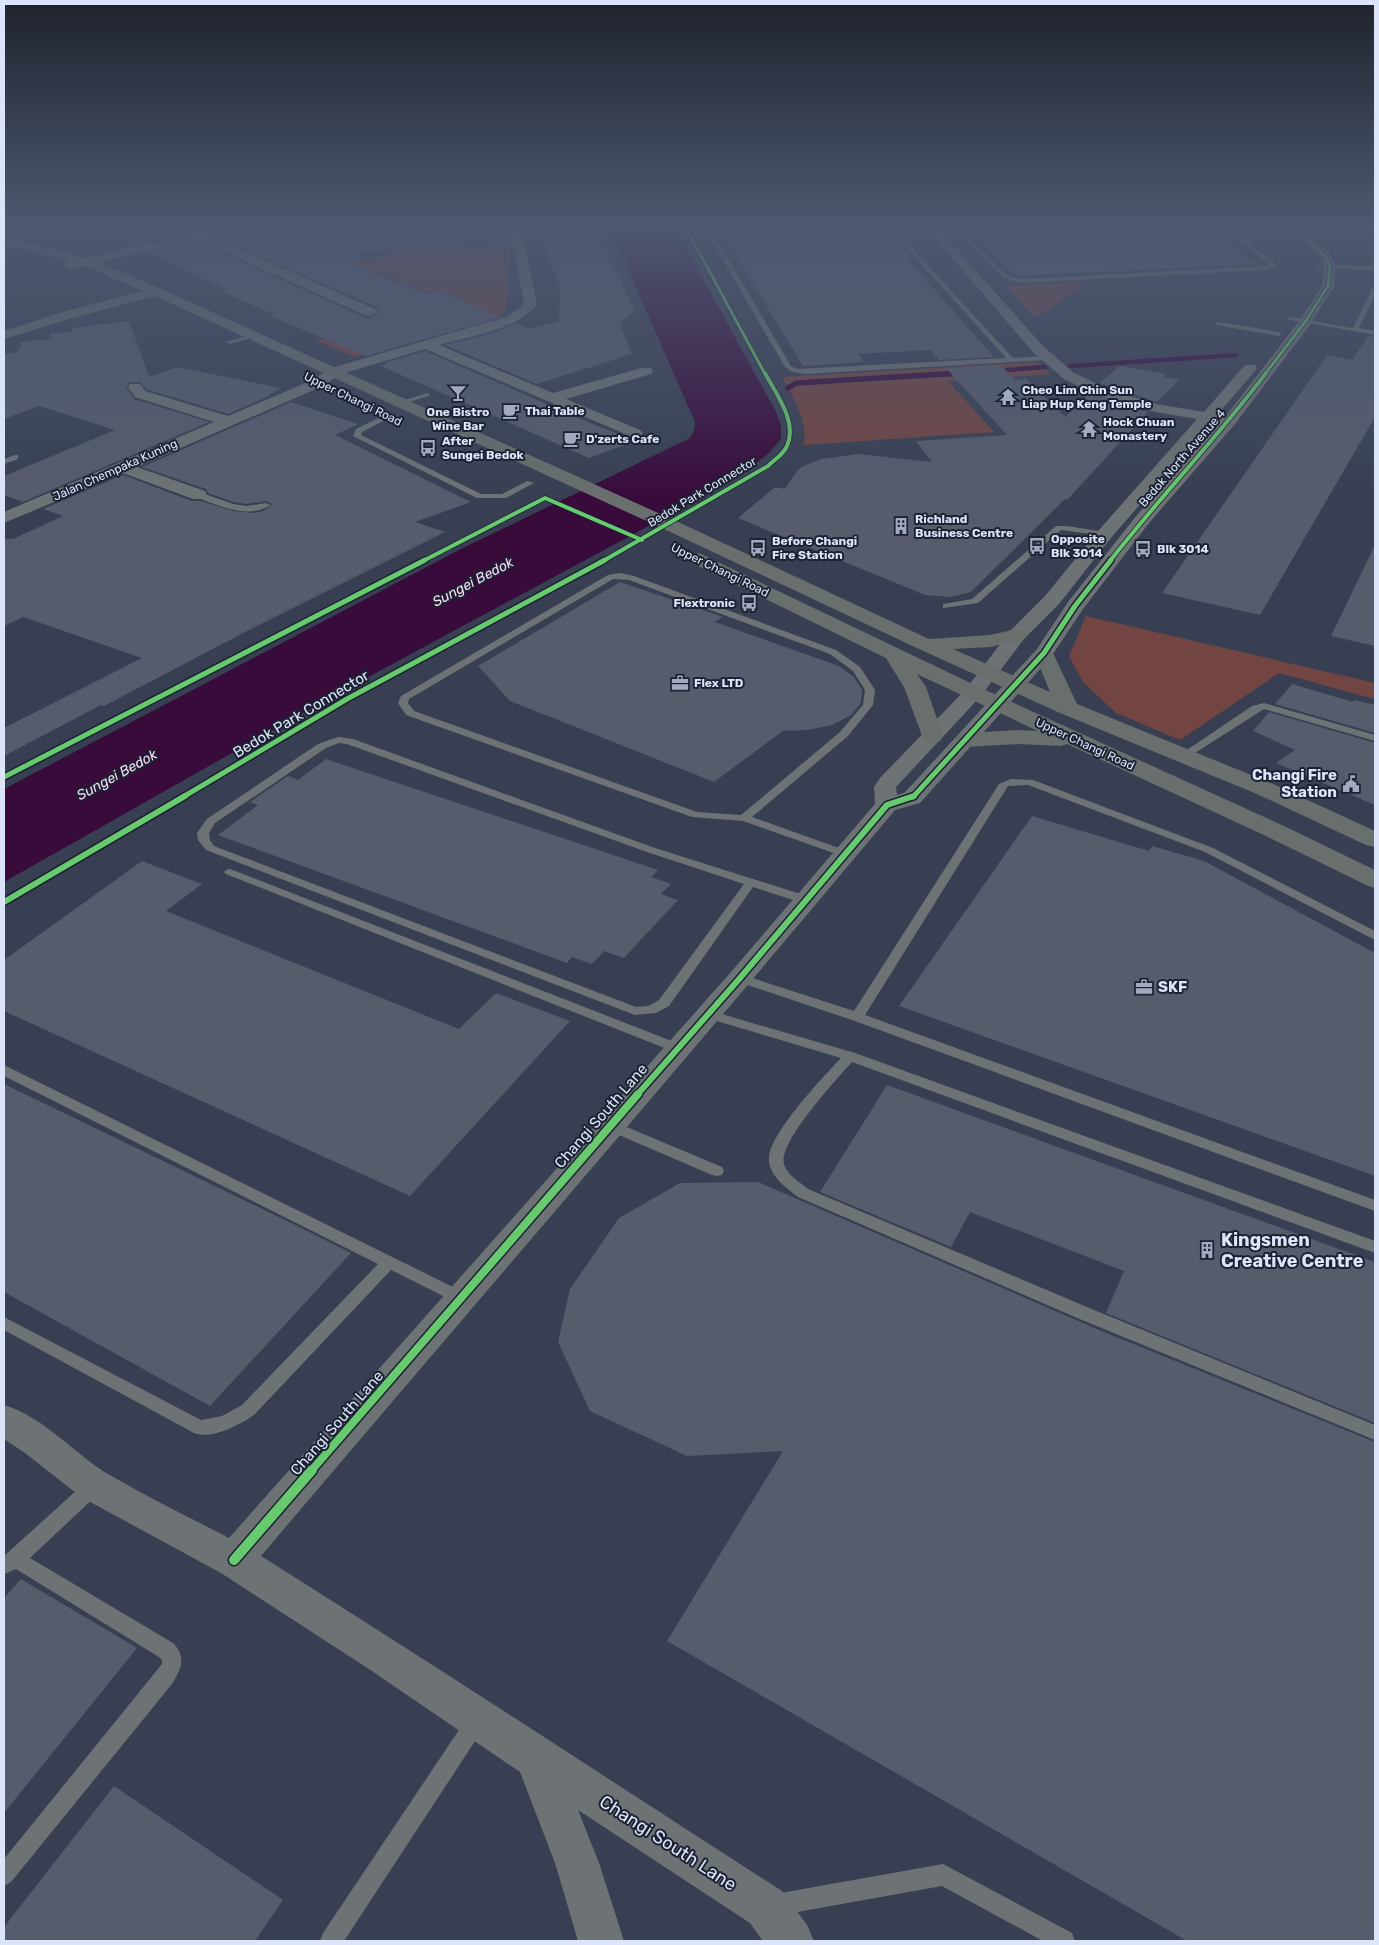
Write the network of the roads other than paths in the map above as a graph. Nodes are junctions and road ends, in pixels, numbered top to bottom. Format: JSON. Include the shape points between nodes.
{"nodes":[{"id":1,"x":38,"y":317,"type":"edge"},
{"id":2,"x":66,"y":317,"type":"edge"},
{"id":3,"x":210,"y":317,"type":"edge"},
{"id":4,"x":516,"y":317,"type":"edge"},
{"id":5,"x":759,"y":317,"type":"edge"},
{"id":6,"x":972,"y":317,"type":"edge"},
{"id":7,"x":1010,"y":317,"type":"edge"},
{"id":8,"x":1308,"y":317,"type":"edge"},
{"id":9,"x":1361,"y":317,"type":"edge"},
{"id":10,"x":1289,"y":319,"type":"joint"},
{"id":11,"x":1305,"y":322,"type":"junction"},
{"id":12,"x":1218,"y":324,"type":"dead end"},
{"id":13,"x":4,"y":325,"type":"edge"},
{"id":14,"x":1355,"y":330,"type":"junction"},
{"id":15,"x":1375,"y":333,"type":"edge"},
{"id":16,"x":4,"y":334,"type":"edge"},
{"id":17,"x":215,"y":336,"type":"dead end"},
{"id":18,"x":253,"y":336,"type":"junction"},
{"id":19,"x":1274,"y":339,"type":"joint"},
{"id":20,"x":229,"y":342,"type":"junction"},
{"id":21,"x":426,"y":345,"type":"junction"},
{"id":22,"x":251,"y":353,"type":"dead end"},
{"id":23,"x":1047,"y":358,"type":"junction"},
{"id":24,"x":1258,"y":358,"type":"dead end"},
{"id":25,"x":1012,"y":360,"type":"junction"},
{"id":26,"x":646,"y":371,"type":"dead end"},
{"id":27,"x":333,"y":372,"type":"junction"},
{"id":28,"x":298,"y":373,"type":"dead end"},
{"id":29,"x":320,"y":382,"type":"junction"},
{"id":30,"x":135,"y":387,"type":"dead end"},
{"id":31,"x":342,"y":393,"type":"dead end"},
{"id":32,"x":427,"y":395,"type":"dead end"},
{"id":33,"x":553,"y":398,"type":"junction"},
{"id":34,"x":1155,"y":408,"type":"junction"},
{"id":35,"x":374,"y":409,"type":"dead end"},
{"id":36,"x":394,"y":410,"type":"junction"},
{"id":37,"x":1207,"y":417,"type":"junction"},
{"id":38,"x":227,"y":421,"type":"junction"},
{"id":39,"x":1230,"y":421,"type":"junction"},
{"id":40,"x":405,"y":424,"type":"dead end"},
{"id":41,"x":635,"y":433,"type":"dead end"},
{"id":42,"x":1189,"y":438,"type":"junction"},
{"id":43,"x":4,"y":454,"type":"edge"},
{"id":44,"x":4,"y":462,"type":"edge"},
{"id":45,"x":122,"y":467,"type":"junction"},
{"id":46,"x":513,"y":475,"type":"dead end"},
{"id":47,"x":530,"y":483,"type":"junction"},
{"id":48,"x":199,"y":495,"type":"joint"},
{"id":49,"x":266,"y":505,"type":"dead end"},
{"id":50,"x":4,"y":518,"type":"edge"},
{"id":51,"x":1105,"y":534,"type":"junction"},
{"id":52,"x":946,"y":606,"type":"dead end"},
{"id":53,"x":1017,"y":635,"type":"junction"},
{"id":54,"x":926,"y":645,"type":"junction"},
{"id":55,"x":1044,"y":653,"type":"junction"},
{"id":56,"x":894,"y":654,"type":"junction"},
{"id":57,"x":987,"y":672,"type":"junction"},
{"id":58,"x":1015,"y":684,"type":"junction"},
{"id":59,"x":973,"y":693,"type":"junction"},
{"id":60,"x":998,"y":704,"type":"junction"},
{"id":61,"x":1068,"y":708,"type":"junction"},
{"id":62,"x":932,"y":736,"type":"junction"},
{"id":63,"x":1375,"y":738,"type":"edge"},
{"id":64,"x":966,"y":740,"type":"junction"},
{"id":65,"x":1078,"y":741,"type":"junction"},
{"id":66,"x":1183,"y":756,"type":"junction"},
{"id":67,"x":887,"y":805,"type":"junction"},
{"id":68,"x":744,"y":818,"type":"junction"},
{"id":69,"x":1375,"y":840,"type":"edge"},
{"id":70,"x":846,"y":854,"type":"junction"},
{"id":71,"x":230,"y":872,"type":"dead end"},
{"id":72,"x":1375,"y":880,"type":"edge"},
{"id":73,"x":750,"y":883,"type":"junction"},
{"id":74,"x":806,"y":900,"type":"junction"},
{"id":75,"x":1375,"y":936,"type":"edge"},
{"id":76,"x":740,"y":978,"type":"junction"},
{"id":77,"x":708,"y":1014,"type":"junction"},
{"id":78,"x":857,"y":1017,"type":"junction"},
{"id":79,"x":678,"y":1048,"type":"junction"},
{"id":80,"x":850,"y":1056,"type":"junction"},
{"id":81,"x":4,"y":1070,"type":"edge"},
{"id":82,"x":610,"y":1125,"type":"junction"},
{"id":83,"x":717,"y":1170,"type":"dead end"},
{"id":84,"x":1375,"y":1206,"type":"edge"},
{"id":85,"x":1375,"y":1247,"type":"edge"},
{"id":86,"x":389,"y":1262,"type":"junction"},
{"id":87,"x":461,"y":1298,"type":"junction"},
{"id":88,"x":4,"y":1323,"type":"edge"},
{"id":89,"x":4,"y":1420,"type":"edge"},
{"id":90,"x":1375,"y":1433,"type":"edge"},
{"id":91,"x":21,"y":1443,"type":"edge"},
{"id":92,"x":94,"y":1485,"type":"junction"},
{"id":93,"x":234,"y":1560,"type":"junction"},
{"id":94,"x":10,"y":1563,"type":"edge"},
{"id":95,"x":478,"y":1720,"type":"junction"},
{"id":96,"x":536,"y":1756,"type":"junction"},
{"id":97,"x":4,"y":1875,"type":"edge"},
{"id":98,"x":778,"y":1924,"type":"edge"},
{"id":99,"x":331,"y":1941,"type":"edge"},
{"id":100,"x":601,"y":1941,"type":"edge"},
{"id":101,"x":1064,"y":1941,"type":"edge"}],
"edges":[{"from":1,"to":13,"type":"street"},
{"from":2,"to":16,"type":"street"},
{"from":3,"to":18,"type":"street","name":"Upper Changi Road"},
{"from":4,"to":21,"type":"street"},
{"from":5,"to":25,"type":"lane","via":[[788,367],[795,371]]},
{"from":6,"to":25,"type":"lane"},
{"from":7,"to":23,"type":"street"},
{"from":8,"to":11,"type":"street","name":"Bedok North Avenue 4"},
{"from":9,"to":14,"type":"lane"},
{"from":10,"to":11,"type":"lane"},
{"from":10,"to":19,"type":"street"},
{"from":11,"to":14,"type":"lane"},
{"from":11,"to":39,"type":"street","name":"Bedok North Avenue 4"},
{"from":12,"to":19,"type":"lane"},
{"from":14,"to":15,"type":"lane"},
{"from":17,"to":20,"type":"street"},
{"from":18,"to":20,"type":"lane"},
{"from":18,"to":27,"type":"street","name":"Upper Changi Road"},
{"from":20,"to":22,"type":"street"},
{"from":21,"to":27,"type":"street"},
{"from":21,"to":33,"type":"street"},
{"from":23,"to":25,"type":"lane"},
{"from":23,"to":34,"type":"street","via":[[1069,376],[1106,393]]},
{"from":24,"to":37,"type":"street","name":"Bedok North Avenue 4"},
{"from":26,"to":33,"type":"street"},
{"from":27,"to":29,"type":"street","name":"Jalan Chempaka Kuning"},
{"from":27,"to":36,"type":"street","name":"Upper Changi Road"},
{"from":28,"to":29,"type":"street","name":"Upper Changi Road"},
{"from":29,"to":31,"type":"street","name":"Upper Changi Road"},
{"from":29,"to":38,"type":"street","name":"Jalan Chempaka Kuning"},
{"from":30,"to":38,"type":"street","via":[[140,394]]},
{"from":32,"to":36,"type":"lane"},
{"from":33,"to":41,"type":"street"},
{"from":34,"to":37,"type":"street"},
{"from":34,"to":42,"type":"street"},
{"from":35,"to":36,"type":"street","name":"Upper Changi Road"},
{"from":36,"to":40,"type":"street","name":"Upper Changi Road"},
{"from":36,"to":47,"type":"lane","via":[[359,431],[357,436],[480,496],[503,496]]},
{"from":36,"to":54,"type":"street","name":"Upper Changi Road","via":[[666,523]]},
{"from":37,"to":39,"type":"street"},
{"from":37,"to":42,"type":"street","name":"Bedok North Avenue 4"},
{"from":38,"to":45,"type":"street","name":"Jalan Chempaka Kuning"},
{"from":39,"to":55,"type":"street","name":"Bedok North Avenue 4","via":[[1142,519],[1075,606]]},
{"from":42,"to":51,"type":"street","name":"Bedok North Avenue 4"},
{"from":43,"to":44,"type":"lane","via":[[15,457]]},
{"from":45,"to":48,"type":"street"},
{"from":45,"to":50,"type":"street","name":"Jalan Chempaka Kuning"},
{"from":46,"to":47,"type":"street","name":"Upper Changi Road"},
{"from":47,"to":56,"type":"street","name":"Upper Changi Road","via":[[673,547]]},
{"from":48,"to":49,"type":"lane","via":[[236,509]]},
{"from":51,"to":52,"type":"lane","via":[[1060,528],[975,601]]},
{"from":51,"to":53,"type":"street","name":"Bedok North Avenue 4","via":[[1052,600]]},
{"from":53,"to":54,"type":"street","via":[[990,641]]},
{"from":53,"to":57,"type":"street","name":"Bedok North Avenue 4"},
{"from":54,"to":57,"type":"street","name":"Upper Changi Road"},
{"from":55,"to":58,"type":"street","name":"Bedok North Avenue 4"},
{"from":55,"to":61,"type":"street"},
{"from":56,"to":59,"type":"street","name":"Upper Changi Road"},
{"from":56,"to":62,"type":"street","via":[[915,687]]},
{"from":57,"to":58,"type":"street","name":"Upper Changi Road"},
{"from":57,"to":59,"type":"street","name":"Bedok North Avenue 4"},
{"from":58,"to":60,"type":"street","name":"Bedok North Avenue 4"},
{"from":58,"to":61,"type":"street","name":"Upper Changi Road"},
{"from":59,"to":60,"type":"street","name":"Upper Changi Road"},
{"from":59,"to":62,"type":"street"},
{"from":60,"to":64,"type":"street"},
{"from":60,"to":65,"type":"street","name":"Upper Changi Road"},
{"from":61,"to":66,"type":"street","name":"Upper Changi Road"},
{"from":62,"to":67,"type":"street","via":[[885,787]]},
{"from":63,"to":66,"type":"lane","via":[[1264,706],[1256,708]]},
{"from":64,"to":65,"type":"street","via":[[1018,737]]},
{"from":64,"to":67,"type":"street","via":[[912,798]]},
{"from":65,"to":72,"type":"street","name":"Upper Changi Road"},
{"from":66,"to":69,"type":"street","name":"Upper Changi Road","via":[[1265,789]]},
{"from":67,"to":70,"type":"street","name":"Changi South Lane"},
{"from":68,"to":68,"type":"lane","via":[[687,812],[410,713],[403,703],[404,698],[611,576],[631,578],[833,652],[857,670],[870,690],[868,705],[844,734]]},
{"from":68,"to":70,"type":"lane"},
{"from":70,"to":74,"type":"street","name":"Changi South Lane"},
{"from":71,"to":79,"type":"lane"},
{"from":73,"to":73,"type":"lane","via":[[349,741],[338,740],[322,746],[210,821],[203,833],[210,848],[635,1011],[651,1010],[664,1003]]},
{"from":73,"to":74,"type":"lane"},
{"from":74,"to":76,"type":"street","name":"Changi South Lane"},
{"from":75,"to":78,"type":"lane","via":[[1209,850],[1029,782],[1011,782],[1004,784]]},
{"from":76,"to":77,"type":"street","name":"Changi South Lane"},
{"from":76,"to":78,"type":"lane"},
{"from":77,"to":79,"type":"street","name":"Changi South Lane"},
{"from":77,"to":80,"type":"lane"},
{"from":78,"to":84,"type":"lane"},
{"from":79,"to":82,"type":"street","name":"Changi South Lane"},
{"from":80,"to":85,"type":"lane"},
{"from":80,"to":90,"type":"lane","via":[[782,1139],[776,1158],[782,1176],[804,1193]]},
{"from":81,"to":86,"type":"lane"},
{"from":82,"to":83,"type":"lane"},
{"from":82,"to":87,"type":"street","name":"Changi South Lane"},
{"from":86,"to":87,"type":"lane"},
{"from":86,"to":88,"type":"lane","via":[[248,1410],[235,1420],[220,1425],[200,1428]]},
{"from":87,"to":93,"type":"street","name":"Changi South Lane"},
{"from":89,"to":91,"type":"street","name":"Changi South Lane"},
{"from":91,"to":92,"type":"street","name":"Changi South Lane"},
{"from":92,"to":93,"type":"street","name":"Changi South Lane"},
{"from":92,"to":94,"type":"lane"},
{"from":93,"to":95,"type":"street","name":"Changi South Lane"},
{"from":94,"to":97,"type":"lane","via":[[166,1650],[172,1656],[172,1666]]},
{"from":95,"to":96,"type":"street","name":"Changi South Lane"},
{"from":95,"to":99,"type":"lane"},
{"from":96,"to":98,"type":"street","name":"Changi South Lane"},
{"from":96,"to":100,"type":"street","via":[[577,1863]]},
{"from":98,"to":101,"type":"lane","via":[[943,1875]]}]}
